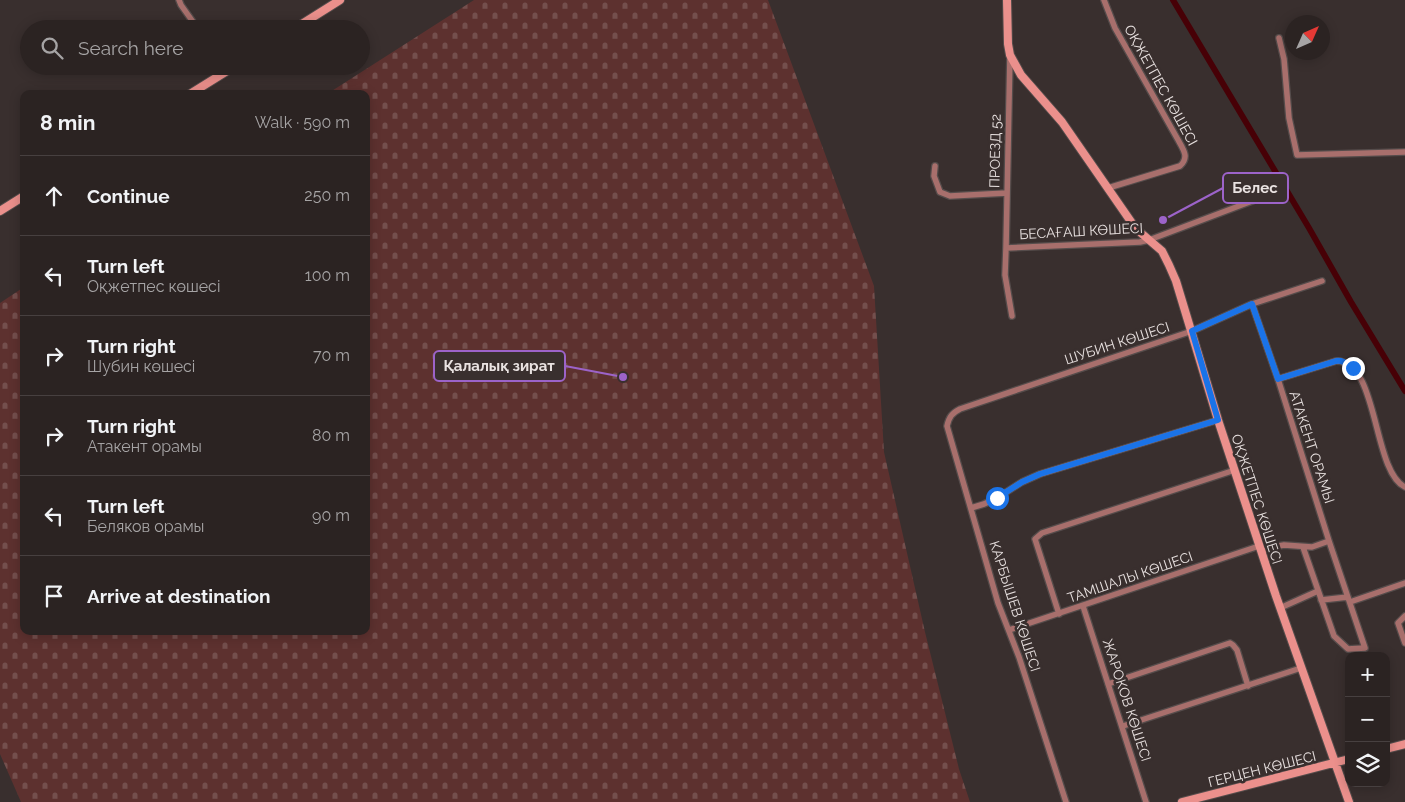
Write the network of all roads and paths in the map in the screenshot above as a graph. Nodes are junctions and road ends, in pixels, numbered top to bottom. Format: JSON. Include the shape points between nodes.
{"nodes":[{"id":1,"x":179,"y":0,"type":"edge"},
{"id":2,"x":340,"y":0,"type":"edge"},
{"id":3,"x":1007,"y":0,"type":"edge"},
{"id":4,"x":1104,"y":0,"type":"edge"},
{"id":5,"x":192,"y":20,"type":"edge"},
{"id":6,"x":308,"y":20,"type":"edge"},
{"id":7,"x":1279,"y":38,"type":"dead end"},
{"id":8,"x":1010,"y":55,"type":"junction"},
{"id":9,"x":218,"y":75,"type":"edge"},
{"id":10,"x":196,"y":90,"type":"edge"},
{"id":11,"x":1405,"y":152,"type":"edge"},
{"id":12,"x":935,"y":166,"type":"dead end"},
{"id":13,"x":1108,"y":188,"type":"junction"},
{"id":14,"x":1007,"y":193,"type":"junction"},
{"id":15,"x":1268,"y":195,"type":"dead end"},
{"id":16,"x":20,"y":198,"type":"edge"},
{"id":17,"x":0,"y":211,"type":"edge"},
{"id":18,"x":1149,"y":240,"type":"junction"},
{"id":19,"x":1006,"y":248,"type":"junction"},
{"id":20,"x":1322,"y":282,"type":"dead end"},
{"id":21,"x":1252,"y":304,"type":"junction"},
{"id":22,"x":1012,"y":316,"type":"dead end"},
{"id":23,"x":1192,"y":331,"type":"junction"},
{"id":24,"x":1278,"y":379,"type":"junction"},
{"id":25,"x":949,"y":418,"type":"joint"},
{"id":26,"x":1218,"y":420,"type":"junction"},
{"id":27,"x":1235,"y":470,"type":"junction"},
{"id":28,"x":1405,"y":487,"type":"edge"},
{"id":29,"x":971,"y":508,"type":"junction"},
{"id":30,"x":1329,"y":541,"type":"junction"},
{"id":31,"x":1303,"y":547,"type":"junction"},
{"id":32,"x":1260,"y":549,"type":"junction"},
{"id":33,"x":1405,"y":583,"type":"edge"},
{"id":34,"x":1318,"y":592,"type":"junction"},
{"id":35,"x":1349,"y":599,"type":"junction"},
{"id":36,"x":1321,"y":600,"type":"junction"},
{"id":37,"x":1083,"y":606,"type":"junction"},
{"id":38,"x":1280,"y":608,"type":"junction"},
{"id":39,"x":1059,"y":614,"type":"junction"},
{"id":40,"x":1405,"y":616,"type":"edge"},
{"id":41,"x":1009,"y":630,"type":"junction"},
{"id":42,"x":1405,"y":643,"type":"edge"},
{"id":43,"x":1301,"y":668,"type":"junction"},
{"id":44,"x":1108,"y":684,"type":"junction"},
{"id":45,"x":1248,"y":686,"type":"junction"},
{"id":46,"x":1123,"y":726,"type":"junction"},
{"id":47,"x":1405,"y":744,"type":"edge"},
{"id":48,"x":1390,"y":748,"type":"edge"},
{"id":49,"x":1345,"y":760,"type":"edge"},
{"id":50,"x":1336,"y":763,"type":"junction"},
{"id":51,"x":1066,"y":802,"type":"edge"},
{"id":52,"x":1146,"y":802,"type":"edge"},
{"id":53,"x":1182,"y":802,"type":"edge"},
{"id":54,"x":1349,"y":802,"type":"edge"}],
"edges":[{"from":1,"to":5,"type":"street"},
{"from":2,"to":6,"type":"street"},
{"from":3,"to":8,"type":"street","name":"ОҚЖЕТПЕС КӨШЕСІ"},
{"from":4,"to":13,"type":"street","name":"ОҚЖЕТПЕС КӨШЕСІ","via":[[1115,28],[1186,156],[1180,166]]},
{"from":7,"to":11,"type":"street","via":[[1297,155]]},
{"from":8,"to":13,"type":"street","name":"ОҚЖЕТПЕС КӨШЕСІ","via":[[1021,76],[1062,122]]},
{"from":8,"to":14,"type":"street","name":"ПРОЕЗД 52"},
{"from":9,"to":10,"type":"street"},
{"from":12,"to":14,"type":"street","via":[[934,176],[940,192],[950,196]]},
{"from":13,"to":18,"type":"street","name":"ОҚЖЕТПЕС КӨШЕСІ","via":[[1134,226]]},
{"from":14,"to":19,"type":"street","name":"ПРОЕЗД 52"},
{"from":15,"to":18,"type":"street","name":"БЕСАҒАШ КӨШЕСІ"},
{"from":16,"to":17,"type":"street"},
{"from":18,"to":19,"type":"street","name":"БЕСАҒАШ КӨШЕСІ"},
{"from":18,"to":23,"type":"street","name":"ОҚЖЕТПЕС КӨШЕСІ","via":[[1162,251],[1170,265]]},
{"from":19,"to":22,"type":"street","name":"ПРОЕЗД 52","via":[[1004,275]]},
{"from":20,"to":21,"type":"street","name":"ШУБИН КӨШЕСІ"},
{"from":21,"to":23,"type":"street","name":"ШУБИН КӨШЕСІ"},
{"from":21,"to":24,"type":"street","name":"АТАКЕНТ ОРАМЫ"},
{"from":23,"to":25,"type":"street","name":"ШУБИН КӨШЕСІ","via":[[960,409]]},
{"from":23,"to":26,"type":"street","name":"ОҚЖЕТПЕС КӨШЕСІ"},
{"from":24,"to":28,"type":"street","via":[[1340,360],[1353,368],[1372,406],[1382,450],[1394,478]]},
{"from":24,"to":30,"type":"street","name":"АТАКЕНТ ОРАМЫ"},
{"from":25,"to":29,"type":"street","name":"КАРБЫШЕВ КӨШЕСІ","via":[[947,426]]},
{"from":26,"to":27,"type":"street","name":"ОҚЖЕТПЕС КӨШЕСІ"},
{"from":26,"to":29,"type":"street","via":[[1040,474],[997,498]]},
{"from":27,"to":32,"type":"street","name":"ОҚЖЕТПЕС КӨШЕСІ"},
{"from":27,"to":39,"type":"street","via":[[1039,535],[1035,539]]},
{"from":29,"to":41,"type":"street","name":"КАРБЫШЕВ КӨШЕСІ"},
{"from":30,"to":31,"type":"street","name":"ТАМШАЛЫ КӨШЕСІ"},
{"from":30,"to":35,"type":"street","name":"АТАКЕНТ ОРАМЫ"},
{"from":31,"to":32,"type":"street","name":"ТАМШАЛЫ КӨШЕСІ","via":[[1284,545]]},
{"from":31,"to":34,"type":"street"},
{"from":32,"to":37,"type":"street","name":"ТАМШАЛЫ КӨШЕСІ"},
{"from":32,"to":38,"type":"street","name":"ОҚЖЕТПЕС КӨШЕСІ"},
{"from":33,"to":35,"type":"street"},
{"from":34,"to":36,"type":"street"},
{"from":34,"to":38,"type":"street"},
{"from":35,"to":36,"type":"street"},
{"from":35,"to":36,"type":"street","name":"АТАКЕНТ ОРАМЫ","via":[[1365,648],[1348,649],[1342,645],[1334,636]]},
{"from":37,"to":39,"type":"street","name":"ТАМШАЛЫ КӨШЕСІ"},
{"from":37,"to":44,"type":"street","name":"ЖАРОКОВ КӨШЕСІ"},
{"from":38,"to":43,"type":"street","name":"ОҚЖЕТПЕС КӨШЕСІ"},
{"from":39,"to":41,"type":"street","name":"ТАМШАЛЫ КӨШЕСІ"},
{"from":40,"to":42,"type":"street","via":[[1398,623]]},
{"from":41,"to":51,"type":"street","name":"КАРБЫШЕВ КӨШЕСІ"},
{"from":43,"to":45,"type":"street"},
{"from":43,"to":50,"type":"street","name":"ОҚЖЕТПЕС КӨШЕСІ"},
{"from":44,"to":45,"type":"street","via":[[1230,643],[1237,650]]},
{"from":44,"to":46,"type":"street","name":"ЖАРОКОВ КӨШЕСІ"},
{"from":45,"to":46,"type":"street"},
{"from":46,"to":52,"type":"street","name":"ЖАРОКОВ КӨШЕСІ"},
{"from":47,"to":48,"type":"street"},
{"from":49,"to":50,"type":"street","name":"ГЕРЦЕН КӨШЕСІ"},
{"from":50,"to":53,"type":"street","name":"ГЕРЦЕН КӨШЕСІ"},
{"from":50,"to":54,"type":"street","name":"ОҚЖЕТПЕС КӨШЕСІ"}]}
